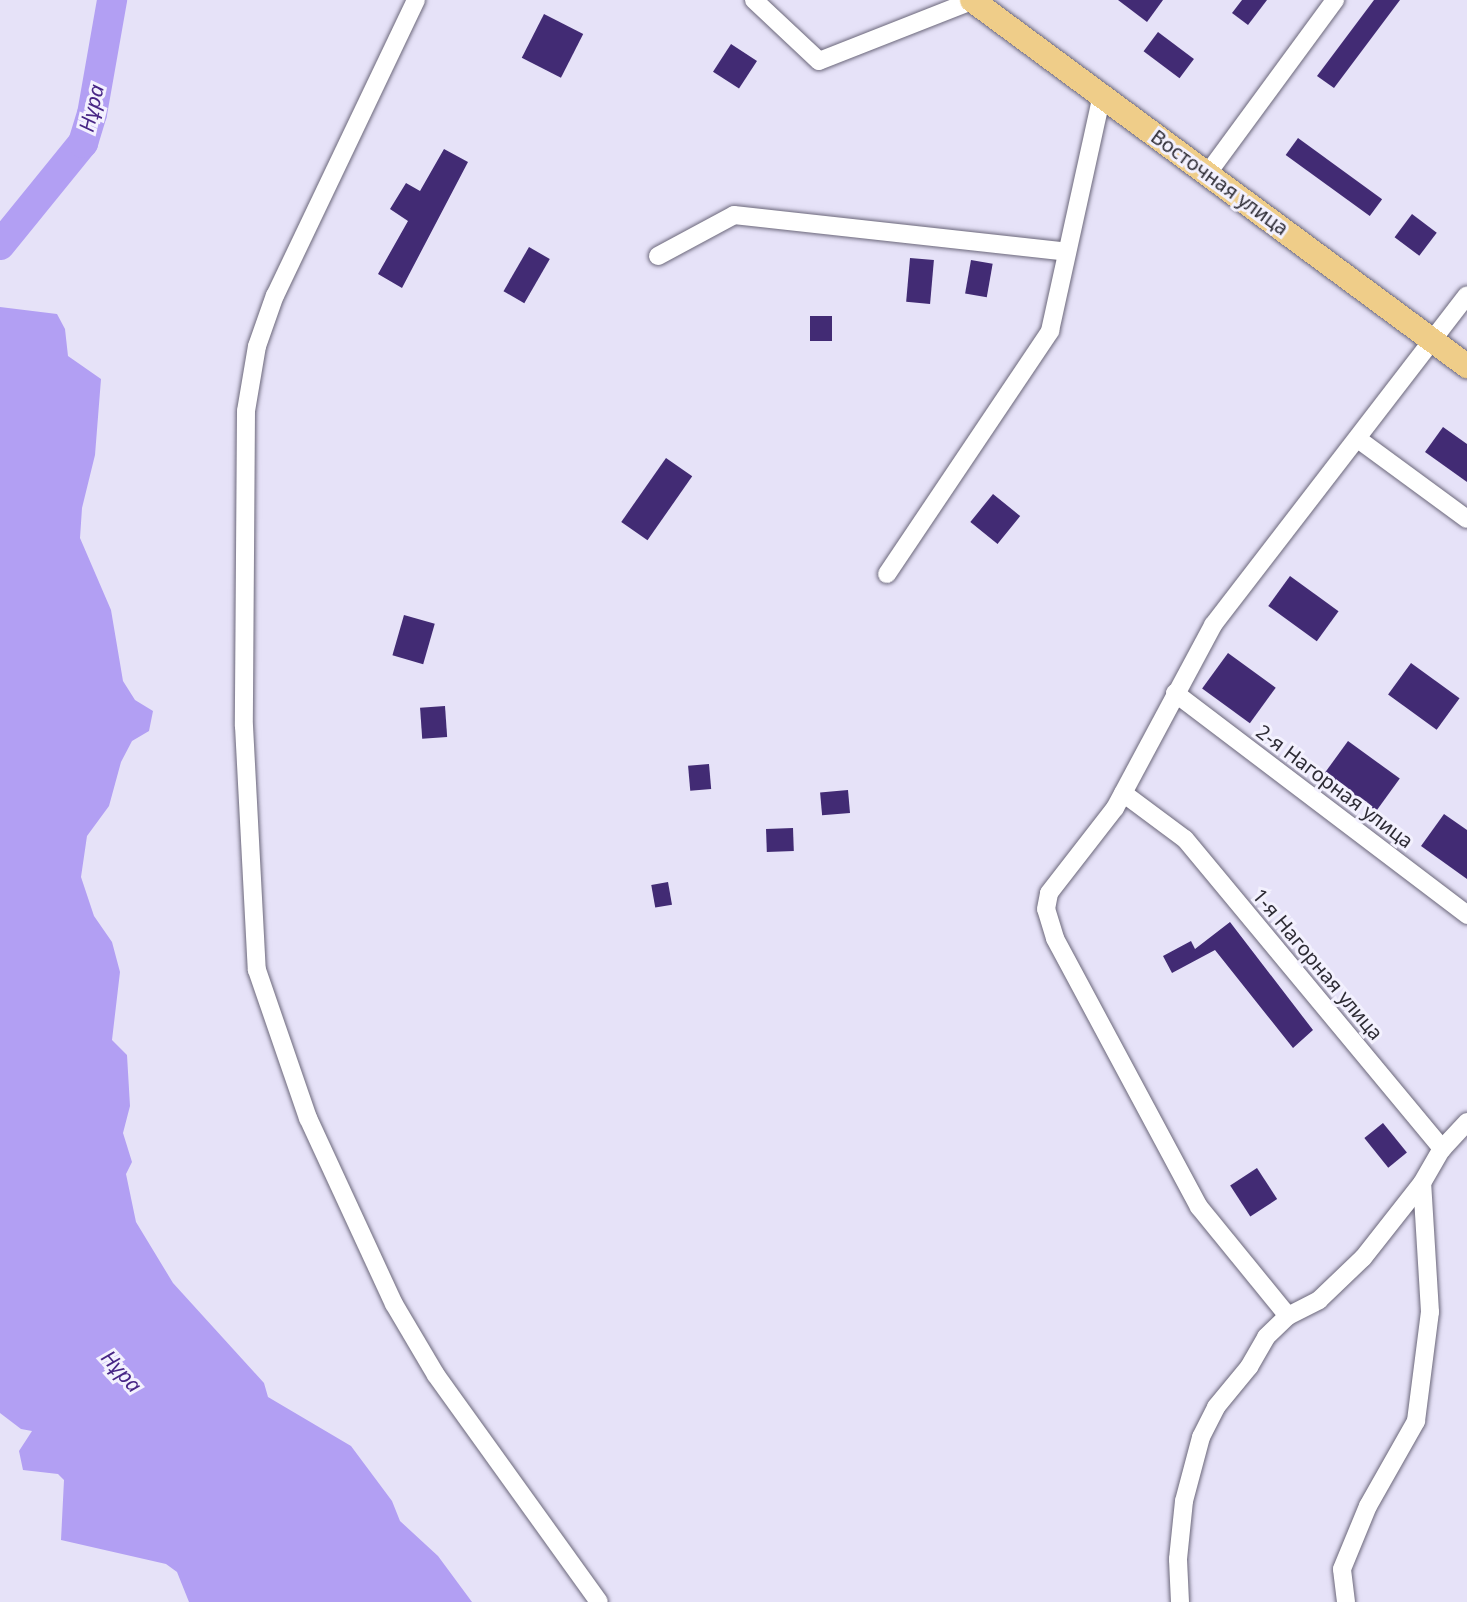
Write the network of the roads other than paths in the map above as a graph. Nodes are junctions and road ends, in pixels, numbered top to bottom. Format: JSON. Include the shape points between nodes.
{"nodes":[{"id":1,"x":416,"y":0,"type":"edge"},
{"id":2,"x":754,"y":0,"type":"edge"},
{"id":3,"x":973,"y":0,"type":"edge"},
{"id":4,"x":1335,"y":0,"type":"edge"},
{"id":5,"x":1101,"y":95,"type":"junction"},
{"id":6,"x":1208,"y":173,"type":"junction"},
{"id":7,"x":1067,"y":252,"type":"junction"},
{"id":8,"x":658,"y":256,"type":"dead end"},
{"id":9,"x":1467,"y":295,"type":"edge"},
{"id":10,"x":1434,"y":341,"type":"junction"},
{"id":11,"x":1467,"y":366,"type":"edge"},
{"id":12,"x":1358,"y":439,"type":"junction"},
{"id":13,"x":1467,"y":519,"type":"edge"},
{"id":14,"x":887,"y":574,"type":"dead end"},
{"id":15,"x":1175,"y":693,"type":"junction"},
{"id":16,"x":1123,"y":793,"type":"junction"},
{"id":17,"x":1467,"y":915,"type":"edge"},
{"id":18,"x":1467,"y":1122,"type":"edge"},
{"id":19,"x":1442,"y":1149,"type":"junction"},
{"id":20,"x":1422,"y":1183,"type":"junction"},
{"id":21,"x":1288,"y":1316,"type":"junction"},
{"id":22,"x":599,"y":1602,"type":"edge"},
{"id":23,"x":1180,"y":1602,"type":"edge"},
{"id":24,"x":1346,"y":1602,"type":"edge"}],
"edges":[{"from":1,"to":22,"type":"street","via":[[275,295],[257,346],[246,411],[244,726],[257,970],[308,1118],[394,1304],[436,1376]]},
{"from":2,"to":3,"type":"street","via":[[819,62]]},
{"from":3,"to":5,"type":"main road","name":"Восточная улица"},
{"from":4,"to":6,"type":"street"},
{"from":5,"to":6,"type":"main road","name":"Восточная улица"},
{"from":5,"to":7,"type":"street"},
{"from":6,"to":10,"type":"main road","name":"Восточная улица"},
{"from":7,"to":8,"type":"street","via":[[734,215]]},
{"from":7,"to":14,"type":"street","via":[[1050,330]]},
{"from":9,"to":10,"type":"street"},
{"from":10,"to":11,"type":"main road","name":"Восточная улица"},
{"from":10,"to":12,"type":"street"},
{"from":12,"to":13,"type":"street"},
{"from":12,"to":15,"type":"street","via":[[1214,625]]},
{"from":15,"to":16,"type":"street"},
{"from":15,"to":17,"type":"street","name":"2-я Нагорная улица"},
{"from":16,"to":19,"type":"street","name":"1-я Нагорная улица","via":[[1185,839]]},
{"from":16,"to":21,"type":"street","via":[[1097,837],[1049,893],[1046,909],[1052,928],[1199,1207]]},
{"from":18,"to":19,"type":"street"},
{"from":19,"to":20,"type":"street"},
{"from":20,"to":21,"type":"street","via":[[1363,1258],[1319,1300]]},
{"from":20,"to":24,"type":"street","via":[[1430,1312],[1416,1421],[1368,1506],[1342,1569]]},
{"from":21,"to":23,"type":"street","via":[[1266,1337],[1249,1368],[1216,1407],[1201,1437],[1184,1501],[1178,1559]]}]}
